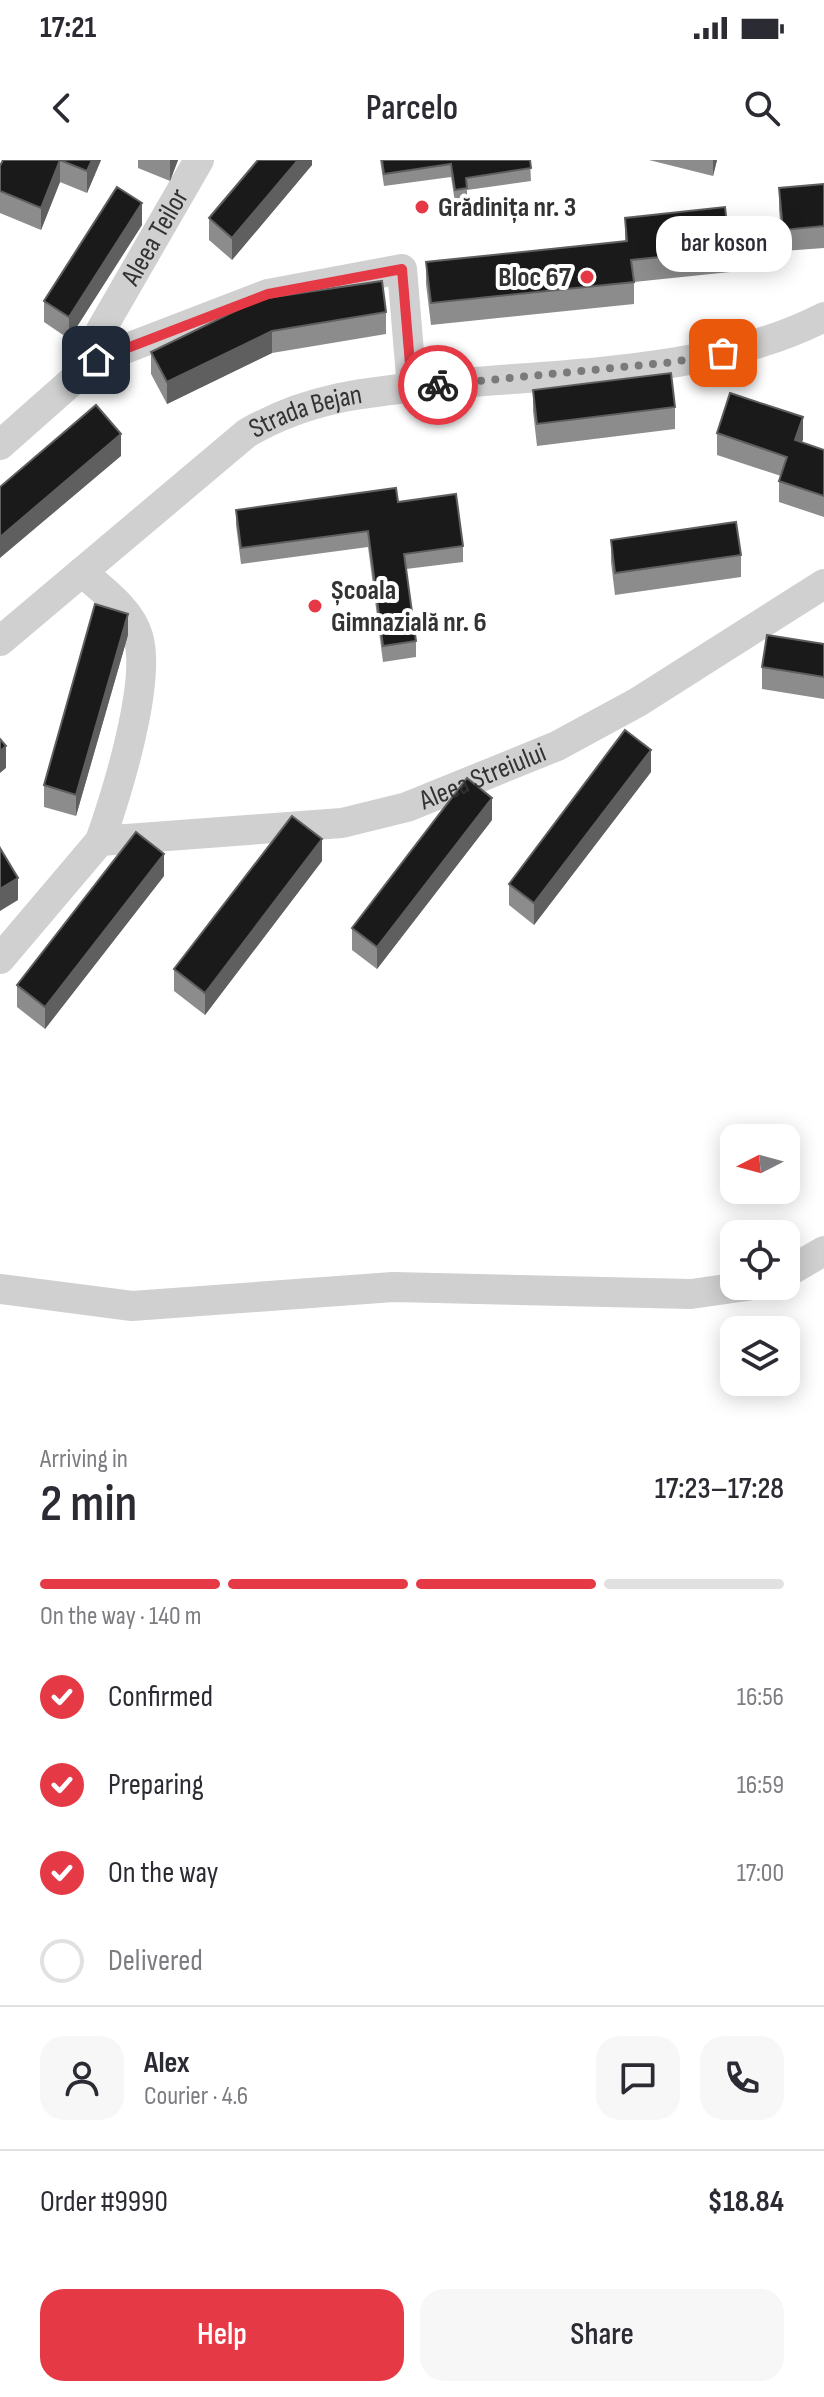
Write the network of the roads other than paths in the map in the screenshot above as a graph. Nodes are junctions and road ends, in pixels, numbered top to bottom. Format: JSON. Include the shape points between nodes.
{"nodes":[{"id":1,"x":199,"y":160,"type":"edge"},
{"id":2,"x":824,"y":317,"type":"edge"},
{"id":3,"x":96,"y":360,"type":"junction"},
{"id":4,"x":412,"y":388,"type":"junction"},
{"id":5,"x":0,"y":445,"type":"edge"},
{"id":6,"x":82,"y":572,"type":"junction"},
{"id":7,"x":824,"y":584,"type":"edge"},
{"id":8,"x":0,"y":641,"type":"edge"},
{"id":9,"x":100,"y":841,"type":"junction"},
{"id":10,"x":0,"y":959,"type":"edge"},
{"id":11,"x":824,"y":1251,"type":"edge"},
{"id":12,"x":800,"y":1265,"type":"edge"},
{"id":13,"x":0,"y":1289,"type":"edge"},
{"id":14,"x":720,"y":1290,"type":"edge"}],
"edges":[{"from":1,"to":3,"type":"street","name":"Aleea Teilor","via":[[101,330]]},
{"from":2,"to":4,"type":"street","name":"Strada Bejan","via":[[768,340],[674,362]]},
{"from":3,"to":4,"type":"street","via":[[268,294],[402,269]]},
{"from":3,"to":5,"type":"street"},
{"from":4,"to":6,"type":"street","name":"Strada Bejan","via":[[316,401],[282,413],[247,433]]},
{"from":6,"to":8,"type":"street","name":"Strada Bejan"},
{"from":6,"to":9,"type":"street","via":[[127,615],[138,637],[140,658],[120,786]]},
{"from":7,"to":9,"type":"street","name":"Aleea Streiului","via":[[570,739],[407,807],[342,823]]},
{"from":9,"to":10,"type":"street"},
{"from":11,"to":12,"type":"street"},
{"from":13,"to":14,"type":"street","via":[[132,1306],[393,1287],[691,1294]]}]}
